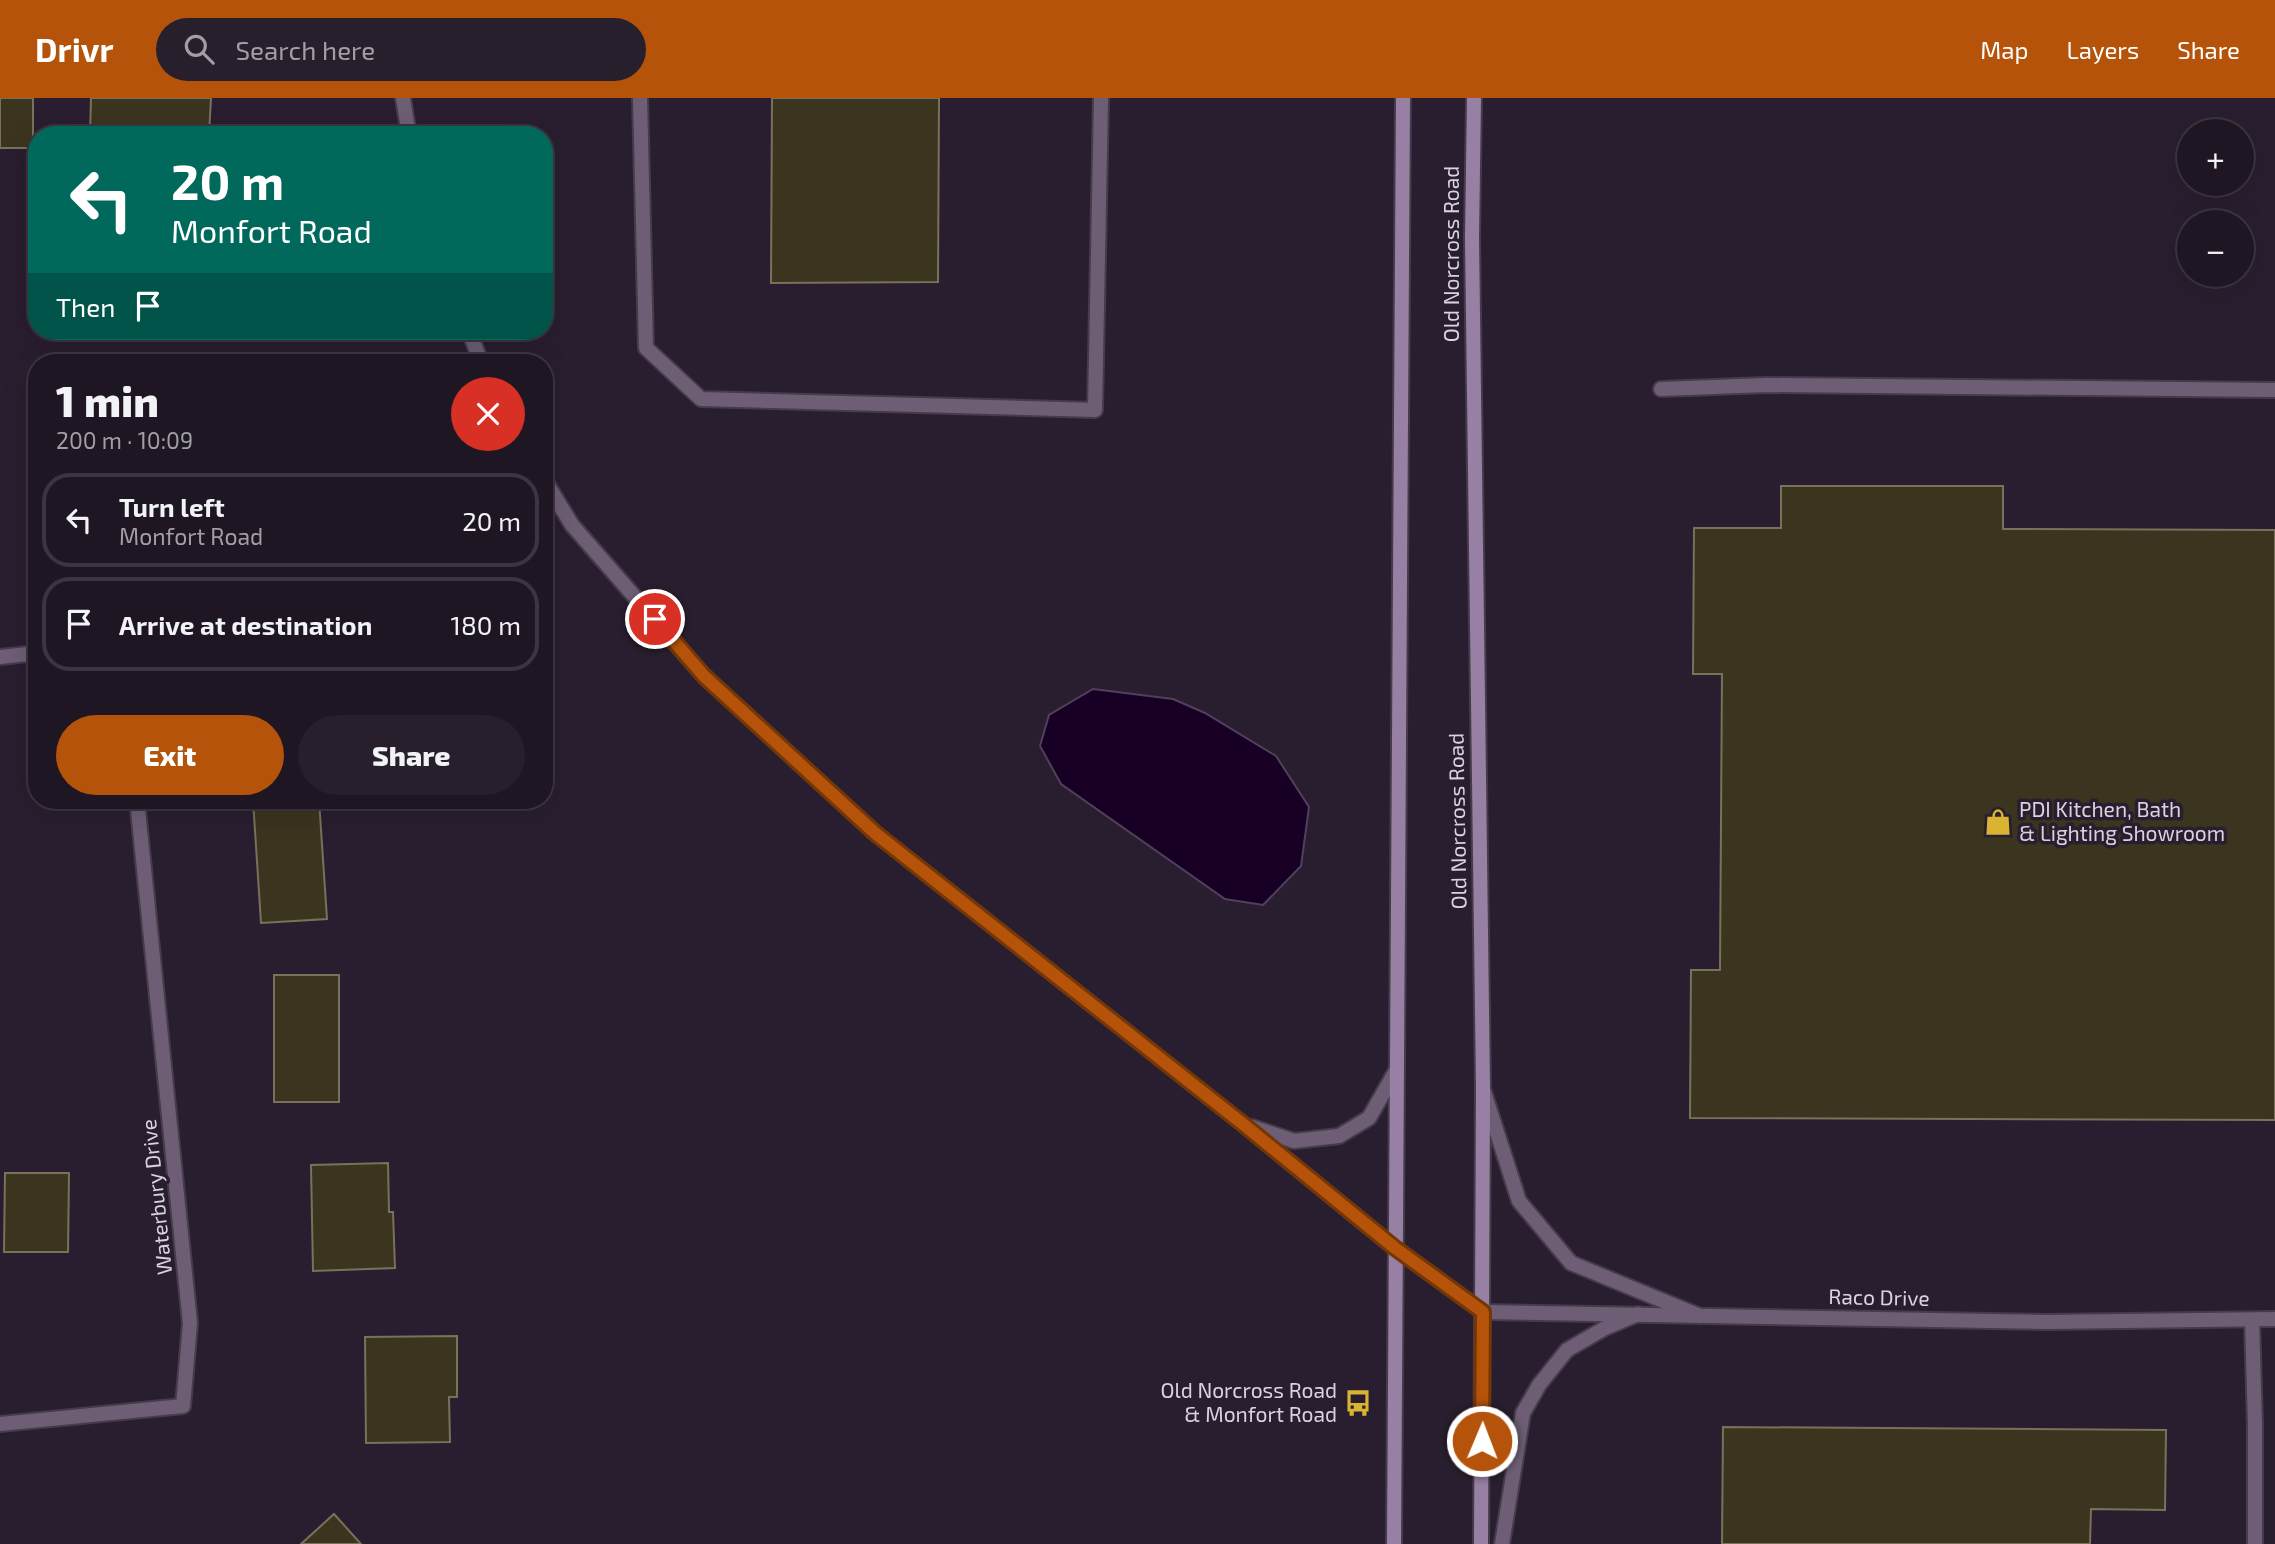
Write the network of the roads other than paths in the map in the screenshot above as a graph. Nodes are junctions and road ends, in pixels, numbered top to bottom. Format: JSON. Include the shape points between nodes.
{"nodes":[{"id":1,"x":403,"y":98,"type":"edge"},
{"id":2,"x":640,"y":98,"type":"edge"},
{"id":3,"x":1101,"y":98,"type":"edge"},
{"id":4,"x":1402,"y":98,"type":"edge"},
{"id":5,"x":1474,"y":98,"type":"edge"},
{"id":6,"x":408,"y":126,"type":"edge"},
{"id":7,"x":1661,"y":389,"type":"dead end"},
{"id":8,"x":2275,"y":390,"type":"edge"},
{"id":9,"x":553,"y":494,"type":"edge"},
{"id":10,"x":28,"y":654,"type":"edge"},
{"id":11,"x":0,"y":657,"type":"edge"},
{"id":12,"x":139,"y":809,"type":"edge"},
{"id":13,"x":1397,"y":1069,"type":"junction"},
{"id":14,"x":1483,"y":1088,"type":"junction"},
{"id":15,"x":1243,"y":1124,"type":"junction"},
{"id":16,"x":1395,"y":1248,"type":"junction"},
{"id":17,"x":1483,"y":1312,"type":"junction"},
{"id":18,"x":1637,"y":1314,"type":"junction"},
{"id":19,"x":1700,"y":1316,"type":"junction"},
{"id":20,"x":2275,"y":1319,"type":"edge"},
{"id":21,"x":2252,"y":1320,"type":"junction"},
{"id":22,"x":0,"y":1424,"type":"edge"},
{"id":23,"x":1394,"y":1544,"type":"edge"},
{"id":24,"x":1481,"y":1544,"type":"edge"},
{"id":25,"x":1502,"y":1544,"type":"edge"},
{"id":26,"x":2255,"y":1544,"type":"edge"}],
"edges":[{"from":1,"to":6,"type":"street"},
{"from":2,"to":3,"type":"street","via":[[646,348],[701,399],[1095,410]]},
{"from":4,"to":13,"type":"main road"},
{"from":5,"to":14,"type":"main road","name":"Old Norcross Road"},
{"from":7,"to":8,"type":"street","via":[[1779,385]]},
{"from":9,"to":15,"type":"street","via":[[572,525],[704,676],[875,833]]},
{"from":10,"to":11,"type":"street"},
{"from":12,"to":22,"type":"street","name":"Waterbury Drive","via":[[190,1323],[183,1406]]},
{"from":13,"to":15,"type":"street","via":[[1369,1118],[1339,1136],[1294,1141]]},
{"from":13,"to":16,"type":"main road"},
{"from":14,"to":17,"type":"main road","name":"Old Norcross Road"},
{"from":14,"to":19,"type":"street","via":[[1519,1201],[1571,1263]]},
{"from":15,"to":16,"type":"street"},
{"from":16,"to":17,"type":"street"},
{"from":16,"to":23,"type":"main road"},
{"from":17,"to":18,"type":"street","name":"Raco Drive"},
{"from":17,"to":24,"type":"main road","name":"Old Norcross Road"},
{"from":18,"to":19,"type":"street","name":"Raco Drive"},
{"from":18,"to":25,"type":"street","via":[[1567,1350],[1539,1385],[1523,1413]]},
{"from":19,"to":21,"type":"street","name":"Raco Drive"},
{"from":20,"to":21,"type":"street","name":"Raco Drive"},
{"from":21,"to":26,"type":"street"}]}
